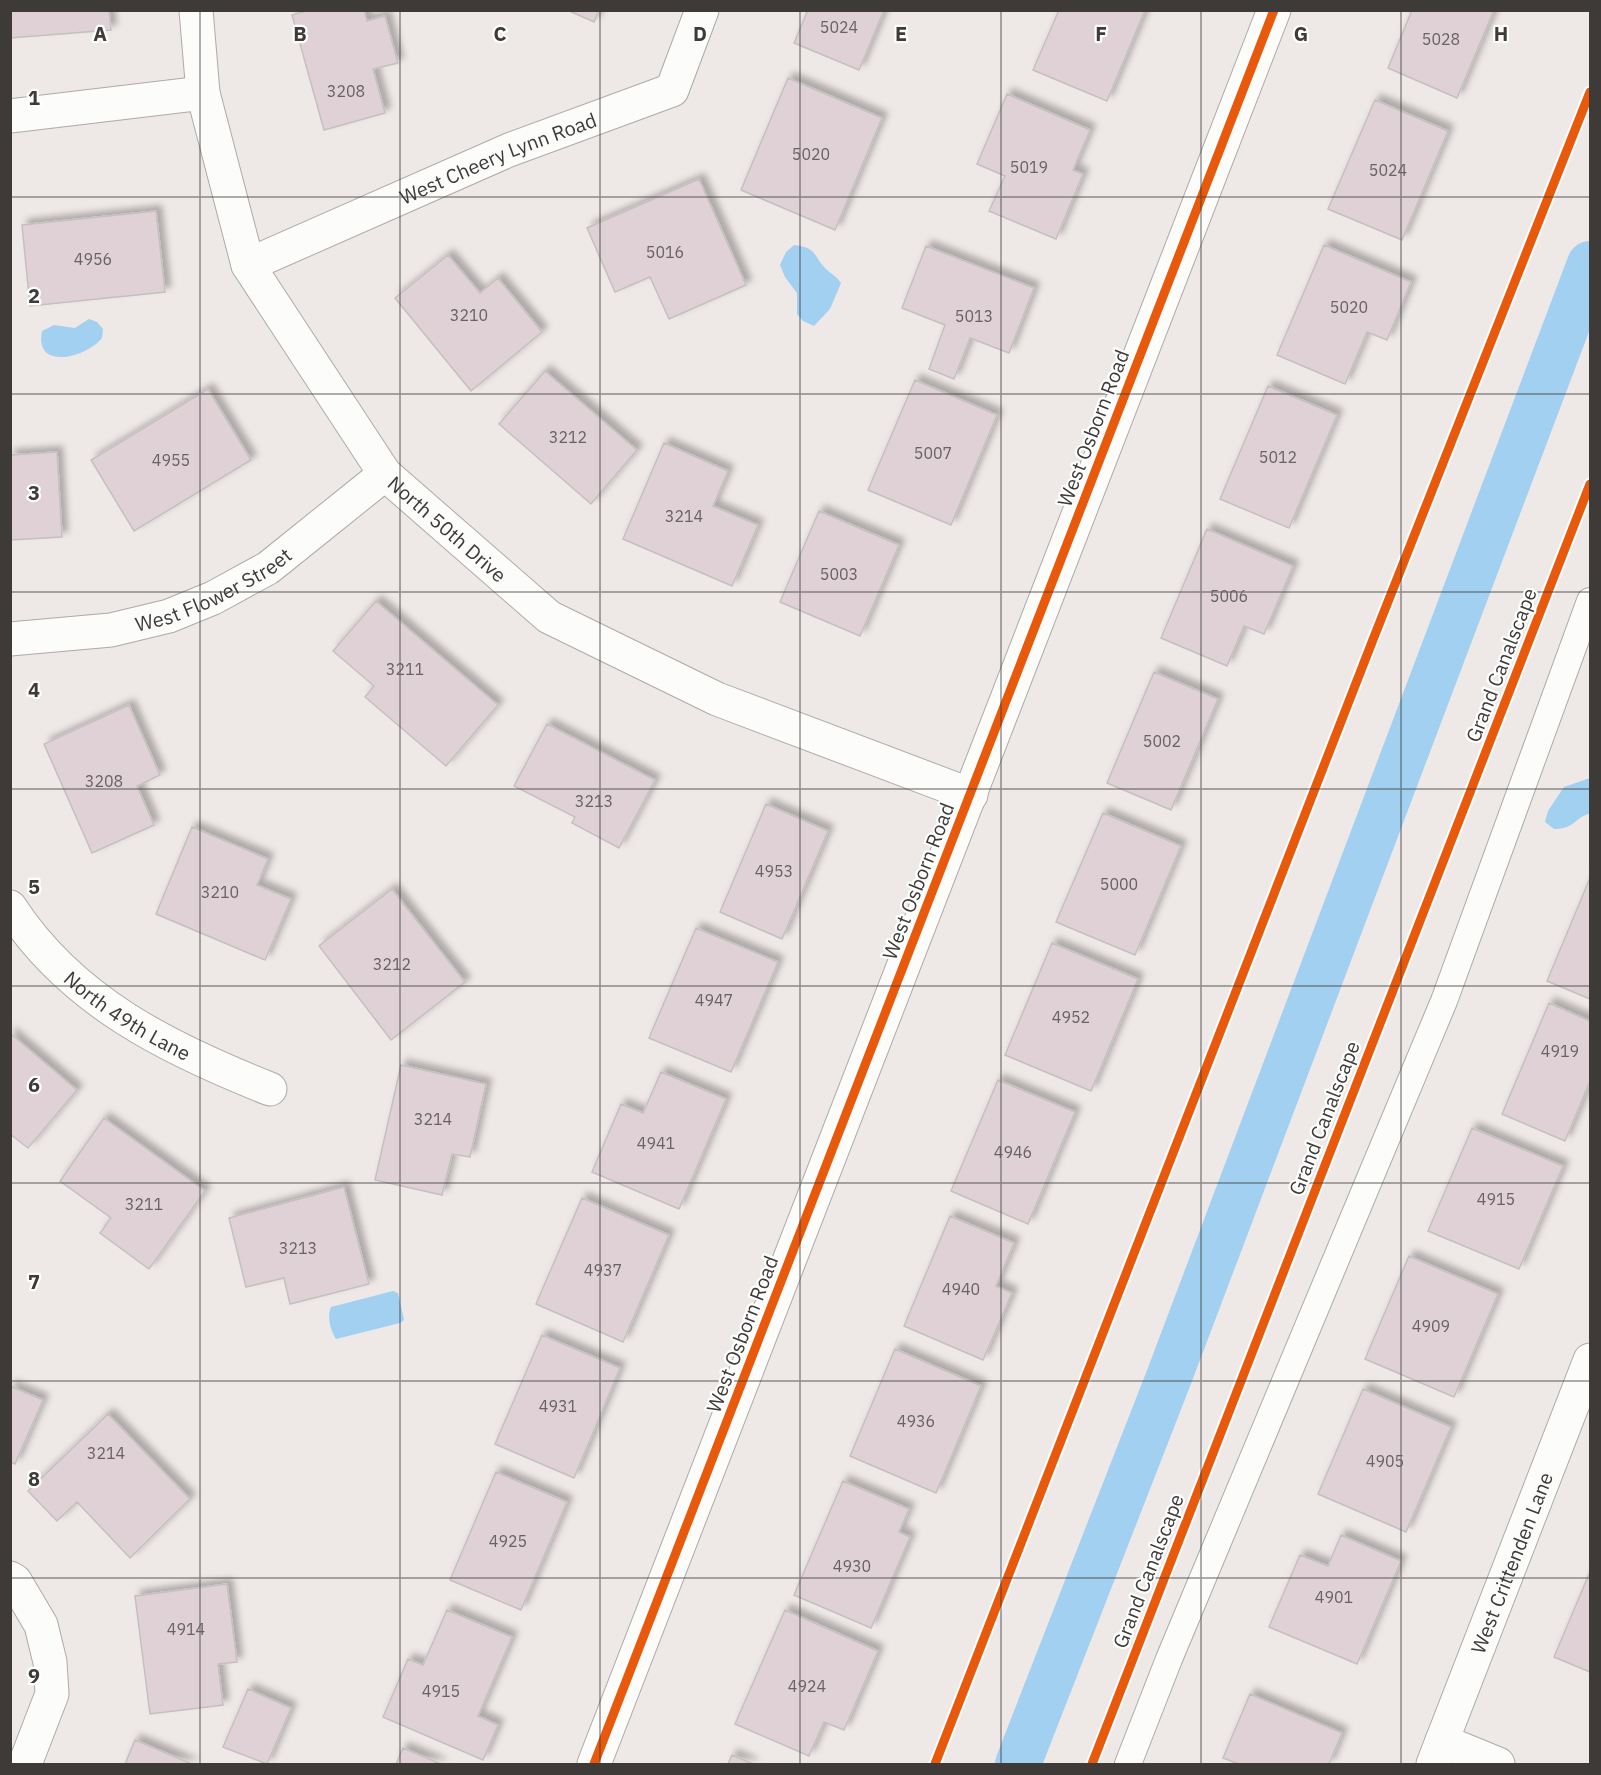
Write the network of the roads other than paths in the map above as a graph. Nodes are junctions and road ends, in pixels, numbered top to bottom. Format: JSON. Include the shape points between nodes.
{"nodes":[{"id":1,"x":196,"y":10,"type":"edge"},
{"id":2,"x":702,"y":10,"type":"edge"},
{"id":3,"x":1274,"y":10,"type":"edge"},
{"id":4,"x":203,"y":93,"type":"junction"},
{"id":5,"x":10,"y":116,"type":"edge"},
{"id":6,"x":248,"y":265,"type":"junction"},
{"id":7,"x":385,"y":474,"type":"junction"},
{"id":8,"x":1590,"y":601,"type":"edge"},
{"id":9,"x":10,"y":639,"type":"edge"},
{"id":10,"x":971,"y":795,"type":"junction"},
{"id":11,"x":10,"y":907,"type":"edge"},
{"id":12,"x":270,"y":1089,"type":"dead end"},
{"id":13,"x":1590,"y":1360,"type":"edge"},
{"id":14,"x":10,"y":1578,"type":"edge"},
{"id":15,"x":1437,"y":1753,"type":"edge"},
{"id":16,"x":25,"y":1764,"type":"edge"},
{"id":17,"x":594,"y":1764,"type":"edge"},
{"id":18,"x":1128,"y":1764,"type":"edge"},
{"id":19,"x":1498,"y":1764,"type":"edge"}],
"edges":[{"from":1,"to":4,"type":"street","name":"North 50th Drive"},
{"from":2,"to":6,"type":"street","name":"West Cheery Lynn Road","via":[[672,90],[509,150]]},
{"from":3,"to":10,"type":"street","name":"West Osborn Road"},
{"from":4,"to":5,"type":"street"},
{"from":4,"to":6,"type":"street","name":"North 50th Drive"},
{"from":6,"to":7,"type":"street","name":"North 50th Drive"},
{"from":7,"to":9,"type":"street","name":"West Flower Street","via":[[268,568],[213,598],[168,616],[111,630]]},
{"from":7,"to":10,"type":"street","name":"North 50th Drive","via":[[549,617],[717,699]]},
{"from":8,"to":18,"type":"lane","via":[[1444,1001]]},
{"from":10,"to":17,"type":"street","name":"West Osborn Road"},
{"from":11,"to":12,"type":"street","name":"North 49th Lane","via":[[57,966],[112,1012],[162,1041]]},
{"from":13,"to":15,"type":"street","name":"West Crittenden Lane"},
{"from":14,"to":16,"type":"street","via":[[41,1625],[50,1662],[52,1694]]},
{"from":15,"to":19,"type":"street"}]}
